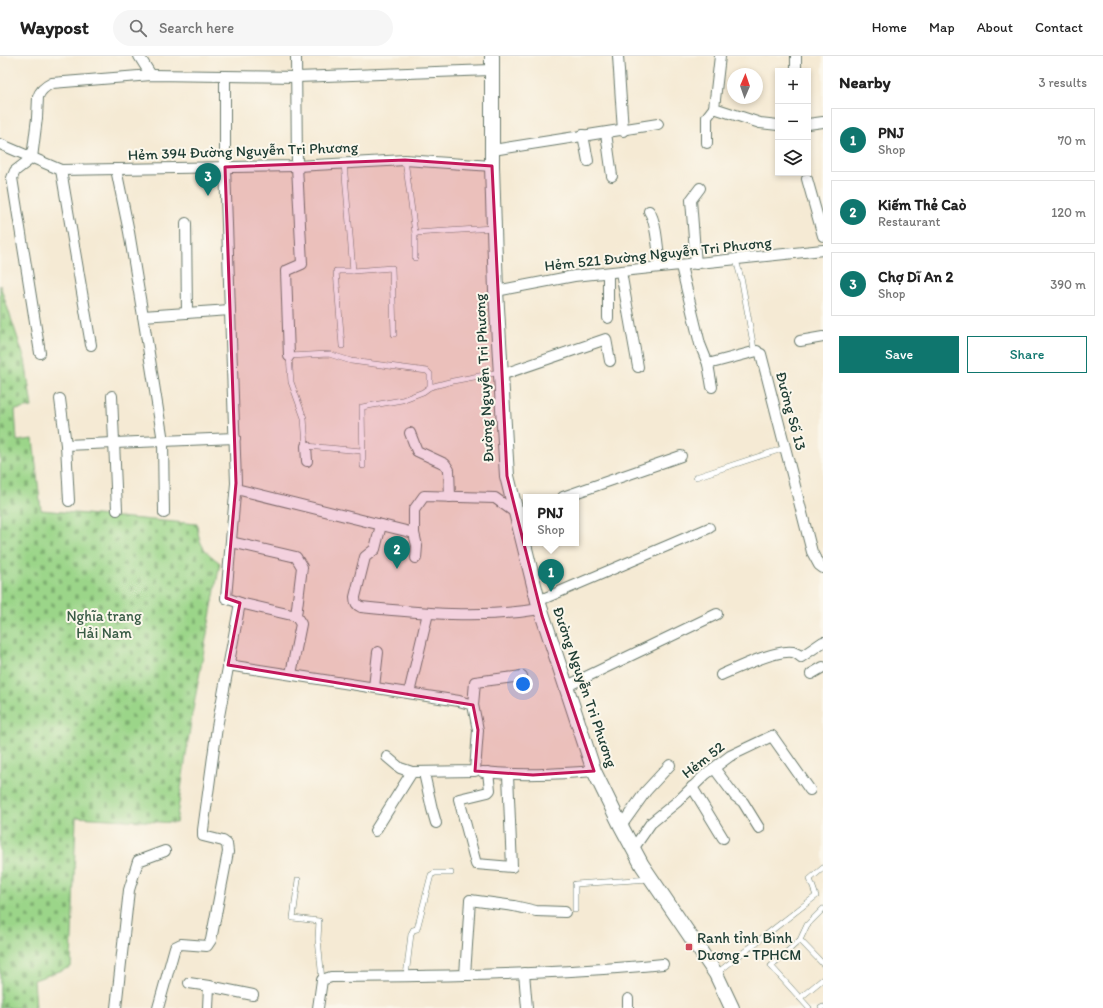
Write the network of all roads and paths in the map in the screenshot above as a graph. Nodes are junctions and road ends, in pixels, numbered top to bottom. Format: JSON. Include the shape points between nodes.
{"nodes":[{"id":1,"x":139,"y":56,"type":"edge"},
{"id":2,"x":296,"y":56,"type":"edge"},
{"id":3,"x":492,"y":56,"type":"edge"},
{"id":4,"x":618,"y":56,"type":"edge"},
{"id":5,"x":720,"y":56,"type":"edge"},
{"id":6,"x":796,"y":56,"type":"edge"},
{"id":7,"x":796,"y":68,"type":"edge"},
{"id":8,"x":491,"y":70,"type":"junction"},
{"id":9,"x":151,"y":74,"type":"junction"},
{"id":10,"x":225,"y":76,"type":"junction"},
{"id":11,"x":297,"y":77,"type":"junction"},
{"id":12,"x":714,"y":108,"type":"junction"},
{"id":13,"x":823,"y":122,"type":"edge"},
{"id":14,"x":658,"y":124,"type":"dead end"},
{"id":15,"x":811,"y":124,"type":"edge"},
{"id":16,"x":775,"y":125,"type":"edge"},
{"id":17,"x":623,"y":130,"type":"junction"},
{"id":18,"x":606,"y":133,"type":"junction"},
{"id":19,"x":583,"y":135,"type":"junction"},
{"id":20,"x":707,"y":143,"type":"dead end"},
{"id":21,"x":0,"y":144,"type":"edge"},
{"id":22,"x":493,"y":150,"type":"junction"},
{"id":23,"x":32,"y":158,"type":"junction"},
{"id":24,"x":405,"y":160,"type":"junction"},
{"id":25,"x":588,"y":161,"type":"dead end"},
{"id":26,"x":344,"y":163,"type":"junction"},
{"id":27,"x":297,"y":166,"type":"junction"},
{"id":28,"x":492,"y":166,"type":"junction"},
{"id":29,"x":225,"y":167,"type":"junction"},
{"id":30,"x":116,"y":169,"type":"junction"},
{"id":31,"x":61,"y":170,"type":"junction"},
{"id":32,"x":612,"y":176,"type":"dead end"},
{"id":33,"x":807,"y":180,"type":"dead end"},
{"id":34,"x":700,"y":188,"type":"dead end"},
{"id":35,"x":649,"y":210,"type":"dead end"},
{"id":36,"x":186,"y":223,"type":"dead end"},
{"id":37,"x":494,"y":228,"type":"junction"},
{"id":38,"x":415,"y":233,"type":"junction"},
{"id":39,"x":823,"y":236,"type":"edge"},
{"id":40,"x":823,"y":250,"type":"edge"},
{"id":41,"x":416,"y":258,"type":"dead end"},
{"id":42,"x":736,"y":260,"type":"junction"},
{"id":43,"x":696,"y":264,"type":"junction"},
{"id":44,"x":681,"y":266,"type":"junction"},
{"id":45,"x":660,"y":267,"type":"junction"},
{"id":46,"x":353,"y":271,"type":"junction"},
{"id":47,"x":621,"y":272,"type":"junction"},
{"id":48,"x":608,"y":273,"type":"junction"},
{"id":49,"x":496,"y":291,"type":"junction"},
{"id":50,"x":230,"y":310,"type":"junction"},
{"id":51,"x":187,"y":313,"type":"junction"},
{"id":52,"x":143,"y":316,"type":"junction"},
{"id":53,"x":608,"y":318,"type":"dead end"},
{"id":54,"x":394,"y":334,"type":"dead end"},
{"id":55,"x":823,"y":337,"type":"edge"},
{"id":56,"x":800,"y":341,"type":"dead end"},
{"id":57,"x":91,"y":345,"type":"dead end"},
{"id":58,"x":342,"y":346,"type":"dead end"},
{"id":59,"x":40,"y":353,"type":"dead end"},
{"id":60,"x":759,"y":353,"type":"junction"},
{"id":61,"x":289,"y":356,"type":"junction"},
{"id":62,"x":610,"y":361,"type":"dead end"},
{"id":63,"x":708,"y":364,"type":"junction"},
{"id":64,"x":638,"y":367,"type":"dead end"},
{"id":65,"x":501,"y":374,"type":"junction"},
{"id":66,"x":430,"y":387,"type":"junction"},
{"id":67,"x":712,"y":387,"type":"dead end"},
{"id":68,"x":112,"y":396,"type":"dead end"},
{"id":69,"x":60,"y":399,"type":"dead end"},
{"id":70,"x":410,"y":433,"type":"dead end"},
{"id":71,"x":235,"y":438,"type":"junction"},
{"id":72,"x":163,"y":441,"type":"junction"},
{"id":73,"x":114,"y":443,"type":"junction"},
{"id":74,"x":66,"y":445,"type":"junction"},
{"id":75,"x":306,"y":446,"type":"junction"},
{"id":76,"x":785,"y":448,"type":"junction"},
{"id":77,"x":362,"y":452,"type":"junction"},
{"id":78,"x":682,"y":456,"type":"dead end"},
{"id":79,"x":307,"y":461,"type":"dead end"},
{"id":80,"x":363,"y":466,"type":"dead end"},
{"id":81,"x":696,"y":477,"type":"dead end"},
{"id":82,"x":236,"y":489,"type":"junction"},
{"id":83,"x":572,"y":494,"type":"edge"},
{"id":84,"x":450,"y":497,"type":"junction"},
{"id":85,"x":69,"y":501,"type":"dead end"},
{"id":86,"x":117,"y":510,"type":"dead end"},
{"id":87,"x":521,"y":511,"type":"edge"},
{"id":88,"x":164,"y":513,"type":"dead end"},
{"id":89,"x":523,"y":521,"type":"edge"},
{"id":90,"x":381,"y":525,"type":"junction"},
{"id":91,"x":709,"y":528,"type":"dead end"},
{"id":92,"x":414,"y":533,"type":"junction"},
{"id":93,"x":231,"y":542,"type":"junction"},
{"id":94,"x":528,"y":546,"type":"edge"},
{"id":95,"x":416,"y":558,"type":"dead end"},
{"id":96,"x":823,"y":568,"type":"edge"},
{"id":97,"x":240,"y":603,"type":"junction"},
{"id":98,"x":539,"y":605,"type":"junction"},
{"id":99,"x":428,"y":613,"type":"junction"},
{"id":100,"x":716,"y":614,"type":"dead end"},
{"id":101,"x":296,"y":616,"type":"junction"},
{"id":102,"x":823,"y":642,"type":"edge"},
{"id":103,"x":378,"y":652,"type":"dead end"},
{"id":104,"x":228,"y":665,"type":"junction"},
{"id":105,"x":823,"y":667,"type":"edge"},
{"id":106,"x":291,"y":674,"type":"junction"},
{"id":107,"x":811,"y":674,"type":"dead end"},
{"id":108,"x":721,"y":675,"type":"dead end"},
{"id":109,"x":522,"y":676,"type":"dead end"},
{"id":110,"x":374,"y":687,"type":"junction"},
{"id":111,"x":565,"y":687,"type":"junction"},
{"id":112,"x":409,"y":693,"type":"junction"},
{"id":113,"x":473,"y":705,"type":"junction"},
{"id":114,"x":387,"y":757,"type":"dead end"},
{"id":115,"x":670,"y":765,"type":"dead end"},
{"id":116,"x":714,"y":768,"type":"junction"},
{"id":117,"x":475,"y":771,"type":"junction"},
{"id":118,"x":594,"y":771,"type":"junction"},
{"id":119,"x":412,"y":772,"type":"junction"},
{"id":120,"x":488,"y":772,"type":"junction"},
{"id":121,"x":424,"y":773,"type":"junction"},
{"id":122,"x":508,"y":775,"type":"junction"},
{"id":123,"x":692,"y":787,"type":"junction"},
{"id":124,"x":810,"y":790,"type":"dead end"},
{"id":125,"x":436,"y":823,"type":"dead end"},
{"id":126,"x":621,"y":826,"type":"junction"},
{"id":127,"x":759,"y":828,"type":"dead end"},
{"id":128,"x":375,"y":831,"type":"dead end"},
{"id":129,"x":723,"y":838,"type":"dead end"},
{"id":130,"x":633,"y":849,"type":"junction"},
{"id":131,"x":165,"y":851,"type":"dead end"},
{"id":132,"x":823,"y":868,"type":"edge"},
{"id":133,"x":451,"y":873,"type":"dead end"},
{"id":134,"x":651,"y":879,"type":"junction"},
{"id":135,"x":298,"y":880,"type":"dead end"},
{"id":136,"x":823,"y":910,"type":"edge"},
{"id":137,"x":570,"y":911,"type":"joint"},
{"id":138,"x":800,"y":940,"type":"junction"},
{"id":139,"x":663,"y":964,"type":"dead end"},
{"id":140,"x":823,"y":964,"type":"edge"},
{"id":141,"x":524,"y":973,"type":"junction"},
{"id":142,"x":716,"y":974,"type":"junction"},
{"id":143,"x":465,"y":975,"type":"junction"},
{"id":144,"x":406,"y":976,"type":"junction"},
{"id":145,"x":823,"y":979,"type":"edge"},
{"id":146,"x":322,"y":980,"type":"junction"},
{"id":147,"x":189,"y":983,"type":"dead end"},
{"id":148,"x":209,"y":986,"type":"junction"},
{"id":149,"x":253,"y":994,"type":"dead end"},
{"id":150,"x":800,"y":998,"type":"junction"},
{"id":151,"x":116,"y":1008,"type":"edge"},
{"id":152,"x":158,"y":1008,"type":"edge"},
{"id":153,"x":208,"y":1008,"type":"edge"},
{"id":154,"x":318,"y":1008,"type":"edge"},
{"id":155,"x":527,"y":1008,"type":"edge"},
{"id":156,"x":732,"y":1008,"type":"edge"},
{"id":157,"x":809,"y":1008,"type":"edge"}],
"edges":[{"from":1,"to":9,"type":"street"},
{"from":2,"to":11,"type":"street"},
{"from":3,"to":8,"type":"main road","name":"Đường Nguyễn Tri Phương"},
{"from":4,"to":17,"type":"street"},
{"from":5,"to":12,"type":"street"},
{"from":6,"to":7,"type":"street"},
{"from":8,"to":11,"type":"street"},
{"from":8,"to":22,"type":"main road","name":"Đường Nguyễn Tri Phương"},
{"from":9,"to":10,"type":"street"},
{"from":9,"to":23,"type":"street","via":[[52,83],[46,86],[38,97]]},
{"from":10,"to":11,"type":"street"},
{"from":10,"to":29,"type":"street"},
{"from":11,"to":27,"type":"street"},
{"from":12,"to":16,"type":"street","via":[[760,123]]},
{"from":12,"to":20,"type":"street","via":[[706,117]]},
{"from":13,"to":15,"type":"street"},
{"from":14,"to":17,"type":"street"},
{"from":17,"to":18,"type":"street"},
{"from":18,"to":19,"type":"street"},
{"from":18,"to":32,"type":"street"},
{"from":19,"to":22,"type":"street"},
{"from":19,"to":25,"type":"street"},
{"from":21,"to":23,"type":"street","name":"Hẻm 394 Đường Nguyễn Tri Phương"},
{"from":22,"to":28,"type":"main road","name":"Đường Nguyễn Tri Phương"},
{"from":23,"to":31,"type":"street","name":"Hẻm 394 Đường Nguyễn Tri Phương"},
{"from":23,"to":59,"type":"street","via":[[15,171],[12,178]]},
{"from":24,"to":26,"type":"street","name":"Hẻm 394 Đường Nguyễn Tri Phương"},
{"from":24,"to":28,"type":"street","name":"Hẻm 394 Đường Nguyễn Tri Phương"},
{"from":24,"to":38,"type":"lane"},
{"from":26,"to":27,"type":"street","name":"Hẻm 394 Đường Nguyễn Tri Phương"},
{"from":26,"to":46,"type":"lane"},
{"from":27,"to":29,"type":"street","name":"Hẻm 394 Đường Nguyễn Tri Phương"},
{"from":27,"to":61,"type":"street","via":[[302,264],[286,271]]},
{"from":28,"to":37,"type":"main road","name":"Đường Nguyễn Tri Phương"},
{"from":29,"to":30,"type":"street","name":"Hẻm 394 Đường Nguyễn Tri Phương"},
{"from":29,"to":50,"type":"street"},
{"from":30,"to":31,"type":"street","name":"Hẻm 394 Đường Nguyễn Tri Phương"},
{"from":30,"to":52,"type":"street"},
{"from":31,"to":57,"type":"street"},
{"from":33,"to":39,"type":"street"},
{"from":34,"to":43,"type":"street","via":[[691,200]]},
{"from":35,"to":45,"type":"street","via":[[654,223]]},
{"from":36,"to":51,"type":"street"},
{"from":37,"to":38,"type":"lane"},
{"from":37,"to":49,"type":"main road","name":"Đường Nguyễn Tri Phương"},
{"from":38,"to":41,"type":"lane"},
{"from":40,"to":42,"type":"street","name":"Hẻm 521 Đường Nguyễn Tri Phương"},
{"from":42,"to":43,"type":"street","name":"Hẻm 521 Đường Nguyễn Tri Phương"},
{"from":42,"to":60,"type":"lane","name":"Đường Số 13","via":[[754,350]]},
{"from":43,"to":44,"type":"street","name":"Hẻm 521 Đường Nguyễn Tri Phương"},
{"from":44,"to":45,"type":"street","name":"Hẻm 521 Đường Nguyễn Tri Phương"},
{"from":44,"to":63,"type":"street","via":[[700,344]]},
{"from":45,"to":47,"type":"street","name":"Hẻm 521 Đường Nguyễn Tri Phương"},
{"from":46,"to":54,"type":"lane","via":[[392,268]]},
{"from":46,"to":58,"type":"lane","via":[[336,271]]},
{"from":47,"to":48,"type":"street","name":"Hẻm 521 Đường Nguyễn Tri Phương"},
{"from":47,"to":64,"type":"street"},
{"from":48,"to":49,"type":"street","name":"Hẻm 521 Đường Nguyễn Tri Phương","via":[[574,276]]},
{"from":48,"to":53,"type":"street"},
{"from":49,"to":65,"type":"main road","name":"Đường Nguyễn Tri Phương"},
{"from":50,"to":51,"type":"street"},
{"from":50,"to":71,"type":"street"},
{"from":51,"to":52,"type":"street"},
{"from":52,"to":72,"type":"street"},
{"from":55,"to":56,"type":"street"},
{"from":60,"to":63,"type":"street"},
{"from":60,"to":76,"type":"street","name":"Đường Số 13"},
{"from":61,"to":66,"type":"lane","via":[[329,354],[350,361],[427,371],[430,374]]},
{"from":61,"to":75,"type":"lane","via":[[292,382],[304,418]]},
{"from":62,"to":65,"type":"street","via":[[606,339]]},
{"from":63,"to":67,"type":"street"},
{"from":65,"to":66,"type":"lane"},
{"from":65,"to":87,"type":"main road","name":"Đường Nguyễn Tri Phương","via":[[507,476]]},
{"from":66,"to":77,"type":"lane","via":[[402,400],[362,407]]},
{"from":68,"to":73,"type":"street"},
{"from":69,"to":74,"type":"street"},
{"from":70,"to":84,"type":"street","via":[[417,451],[445,464],[449,470]]},
{"from":71,"to":72,"type":"street"},
{"from":71,"to":82,"type":"street"},
{"from":72,"to":73,"type":"street"},
{"from":72,"to":88,"type":"street"},
{"from":73,"to":74,"type":"street"},
{"from":73,"to":86,"type":"street"},
{"from":74,"to":85,"type":"street"},
{"from":75,"to":77,"type":"lane"},
{"from":75,"to":79,"type":"street"},
{"from":76,"to":81,"type":"lane"},
{"from":76,"to":96,"type":"street","name":"Đường Số 13","via":[[812,552]]},
{"from":77,"to":80,"type":"lane"},
{"from":78,"to":83,"type":"street"},
{"from":82,"to":90,"type":"street"},
{"from":82,"to":93,"type":"street"},
{"from":84,"to":87,"type":"street","via":[[495,498]]},
{"from":84,"to":92,"type":"street","via":[[424,496],[414,510]]},
{"from":87,"to":89,"type":"main road","name":"Đường Nguyễn Tri Phương"},
{"from":90,"to":92,"type":"street"},
{"from":90,"to":99,"type":"street","via":[[375,549],[365,557],[354,602],[361,607]]},
{"from":91,"to":98,"type":"street"},
{"from":92,"to":95,"type":"street"},
{"from":93,"to":97,"type":"street","via":[[226,598]]},
{"from":93,"to":101,"type":"street","via":[[296,557],[302,567]]},
{"from":94,"to":98,"type":"main road","name":"Đường Nguyễn Tri Phương"},
{"from":97,"to":101,"type":"street"},
{"from":97,"to":104,"type":"street"},
{"from":98,"to":99,"type":"street","via":[[517,613]]},
{"from":98,"to":111,"type":"main road","name":"Đường Nguyễn Tri Phương"},
{"from":99,"to":112,"type":"street"},
{"from":100,"to":111,"type":"street"},
{"from":101,"to":106,"type":"street","via":[[301,624]]},
{"from":102,"to":108,"type":"street","via":[[801,657],[793,652],[780,653]]},
{"from":103,"to":110,"type":"street"},
{"from":104,"to":106,"type":"street"},
{"from":104,"to":152,"type":"street","via":[[203,830],[203,836],[227,844],[228,852],[211,940],[207,946],[181,944],[175,947]]},
{"from":105,"to":107,"type":"street"},
{"from":106,"to":110,"type":"street"},
{"from":109,"to":113,"type":"street","via":[[475,682]]},
{"from":110,"to":112,"type":"street"},
{"from":111,"to":118,"type":"main road","name":"Đường Nguyễn Tri Phương"},
{"from":112,"to":113,"type":"street"},
{"from":113,"to":117,"type":"street","via":[[478,730]]},
{"from":114,"to":119,"type":"street","via":[[400,768]]},
{"from":115,"to":126,"type":"street","via":[[646,791]]},
{"from":116,"to":123,"type":"street","name":"Hẻm 52"},
{"from":116,"to":124,"type":"street","name":"Hẻm 52","via":[[730,756],[772,736]]},
{"from":116,"to":127,"type":"street","via":[[735,796],[743,802]]},
{"from":117,"to":120,"type":"street"},
{"from":117,"to":121,"type":"street"},
{"from":118,"to":122,"type":"street"},
{"from":118,"to":126,"type":"main road","name":"Đường Nguyễn Tri Phương"},
{"from":119,"to":121,"type":"street"},
{"from":119,"to":128,"type":"street"},
{"from":120,"to":122,"type":"street"},
{"from":120,"to":122,"type":"street","via":[[488,792],[455,799],[476,864],[512,867]]},
{"from":121,"to":125,"type":"street"},
{"from":123,"to":129,"type":"street"},
{"from":123,"to":130,"type":"street","name":"Hẻm 52","via":[[651,823]]},
{"from":126,"to":130,"type":"main road","name":"Đường Nguyễn Tri Phương"},
{"from":130,"to":134,"type":"main road","name":"Đường Nguyễn Tri Phương"},
{"from":131,"to":151,"type":"street","via":[[138,861],[129,890]]},
{"from":132,"to":142,"type":"lane","via":[[810,878],[816,896]]},
{"from":133,"to":144,"type":"lane","via":[[431,875],[417,929],[412,930],[411,934]]},
{"from":134,"to":137,"type":"lane","via":[[576,884]]},
{"from":134,"to":142,"type":"main road","name":"Đường Nguyễn Tri Phương"},
{"from":135,"to":146,"type":"lane","via":[[293,918],[318,921]]},
{"from":136,"to":138,"type":"lane","via":[[807,924]]},
{"from":137,"to":143,"type":"street","via":[[536,911],[470,900]]},
{"from":138,"to":140,"type":"lane"},
{"from":138,"to":150,"type":"lane","via":[[771,966]]},
{"from":139,"to":141,"type":"street"},
{"from":141,"to":143,"type":"street"},
{"from":141,"to":155,"type":"street"},
{"from":142,"to":156,"type":"main road","name":"Đường Nguyễn Tri Phương"},
{"from":143,"to":144,"type":"street"},
{"from":144,"to":146,"type":"street","via":[[331,977]]},
{"from":145,"to":150,"type":"lane"},
{"from":146,"to":154,"type":"street"},
{"from":147,"to":148,"type":"street"},
{"from":148,"to":149,"type":"street"},
{"from":148,"to":153,"type":"street"},
{"from":150,"to":157,"type":"lane"}]}
